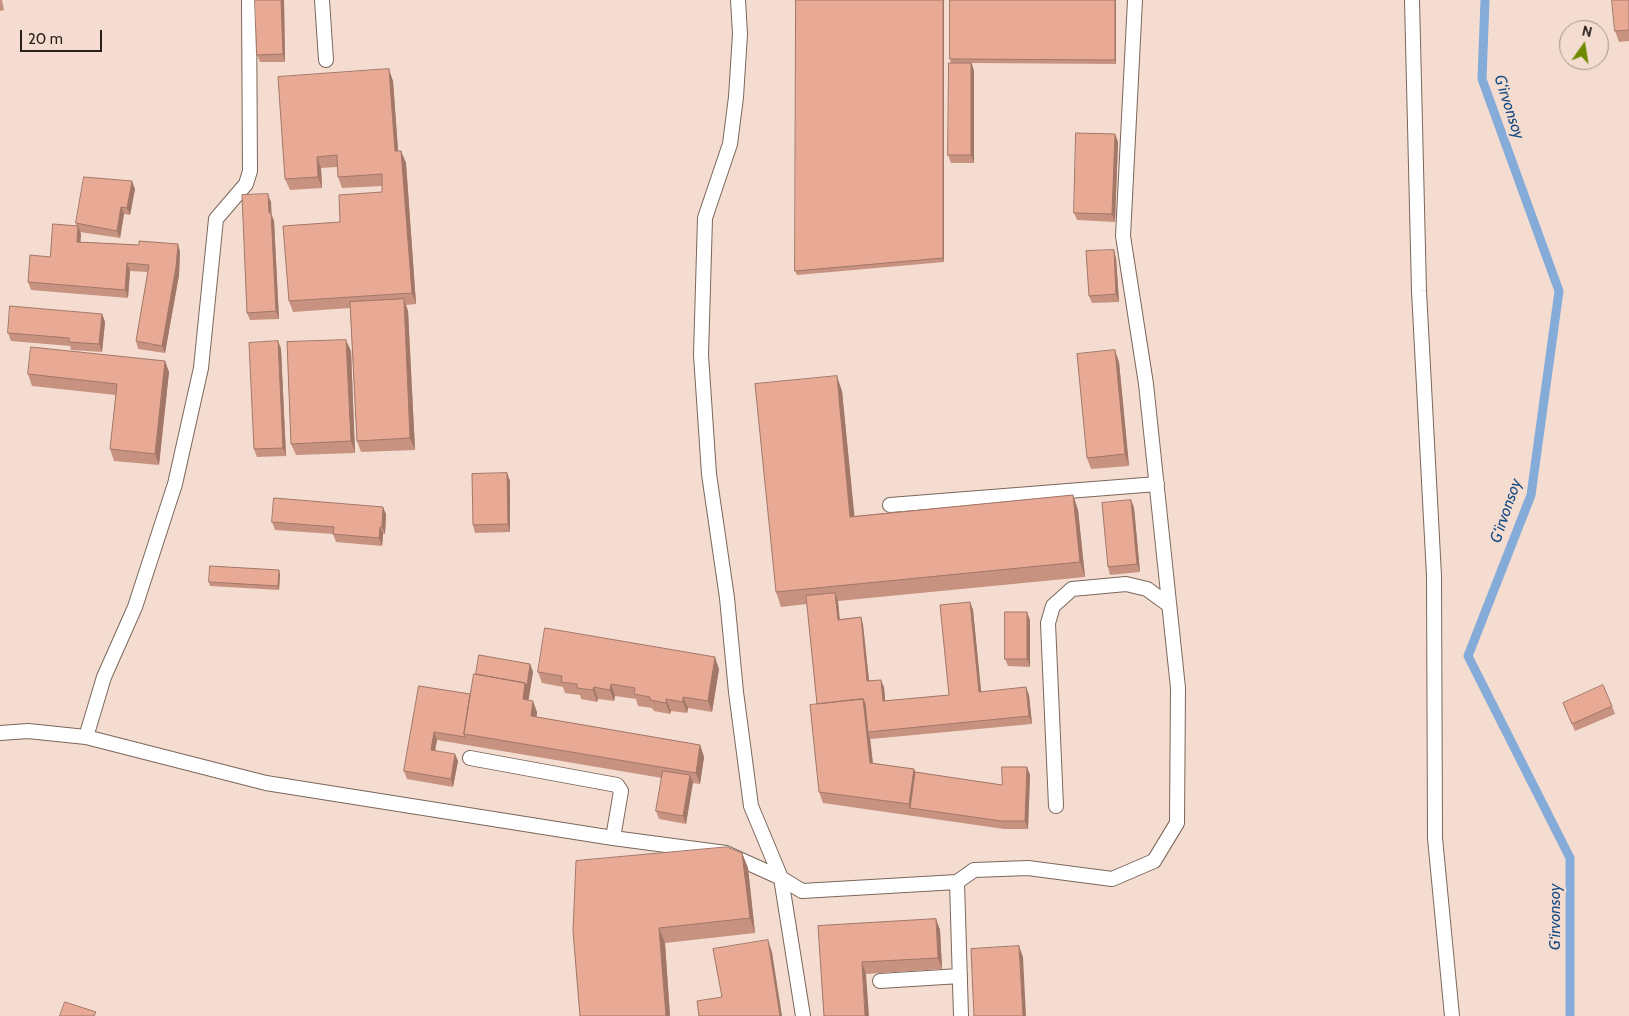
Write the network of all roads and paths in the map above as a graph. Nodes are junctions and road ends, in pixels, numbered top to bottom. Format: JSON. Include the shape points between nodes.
{"nodes":[{"id":1,"x":249,"y":0,"type":"edge"},
{"id":2,"x":322,"y":0,"type":"edge"},
{"id":3,"x":738,"y":0,"type":"edge"},
{"id":4,"x":1134,"y":0,"type":"edge"},
{"id":5,"x":1412,"y":0,"type":"edge"},
{"id":6,"x":326,"y":60,"type":"dead end"},
{"id":7,"x":1157,"y":484,"type":"junction"},
{"id":8,"x":890,"y":505,"type":"dead end"},
{"id":9,"x":1170,"y":605,"type":"junction"},
{"id":10,"x":0,"y":733,"type":"edge"},
{"id":11,"x":86,"y":737,"type":"junction"},
{"id":12,"x":470,"y":758,"type":"dead end"},
{"id":13,"x":1056,"y":806,"type":"dead end"},
{"id":14,"x":613,"y":838,"type":"junction"},
{"id":15,"x":781,"y":878,"type":"junction"},
{"id":16,"x":957,"y":882,"type":"junction"},
{"id":17,"x":960,"y":976,"type":"junction"},
{"id":18,"x":880,"y":981,"type":"edge"},
{"id":19,"x":803,"y":1016,"type":"edge"},
{"id":20,"x":961,"y":1016,"type":"edge"},
{"id":21,"x":1452,"y":1016,"type":"edge"}],
"edges":[{"from":1,"to":11,"type":"lane","via":[[250,171],[246,184],[216,219],[201,368],[174,484],[135,607],[104,677]]},
{"from":2,"to":6,"type":"lane"},
{"from":3,"to":15,"type":"lane","via":[[740,43],[730,144],[705,218],[701,355],[709,474],[752,806]]},
{"from":4,"to":7,"type":"lane","via":[[1124,236]]},
{"from":5,"to":21,"type":"lane","via":[[1419,291],[1434,576],[1435,838]]},
{"from":7,"to":8,"type":"lane"},
{"from":7,"to":9,"type":"lane"},
{"from":9,"to":13,"type":"lane","via":[[1147,589],[1126,584],[1072,589],[1052,606],[1048,623]]},
{"from":9,"to":16,"type":"lane","via":[[1178,688],[1177,823],[1154,862],[1112,879],[1028,868],[974,870]]},
{"from":10,"to":11,"type":"lane","via":[[28,731]]},
{"from":11,"to":14,"type":"lane","via":[[266,783]]},
{"from":12,"to":14,"type":"lane","via":[[617,785],[621,791]]},
{"from":14,"to":15,"type":"lane","via":[[726,854]]},
{"from":15,"to":16,"type":"lane","via":[[802,891]]},
{"from":15,"to":19,"type":"lane"},
{"from":16,"to":17,"type":"lane"},
{"from":17,"to":18,"type":"lane"},
{"from":17,"to":20,"type":"lane"}]}
